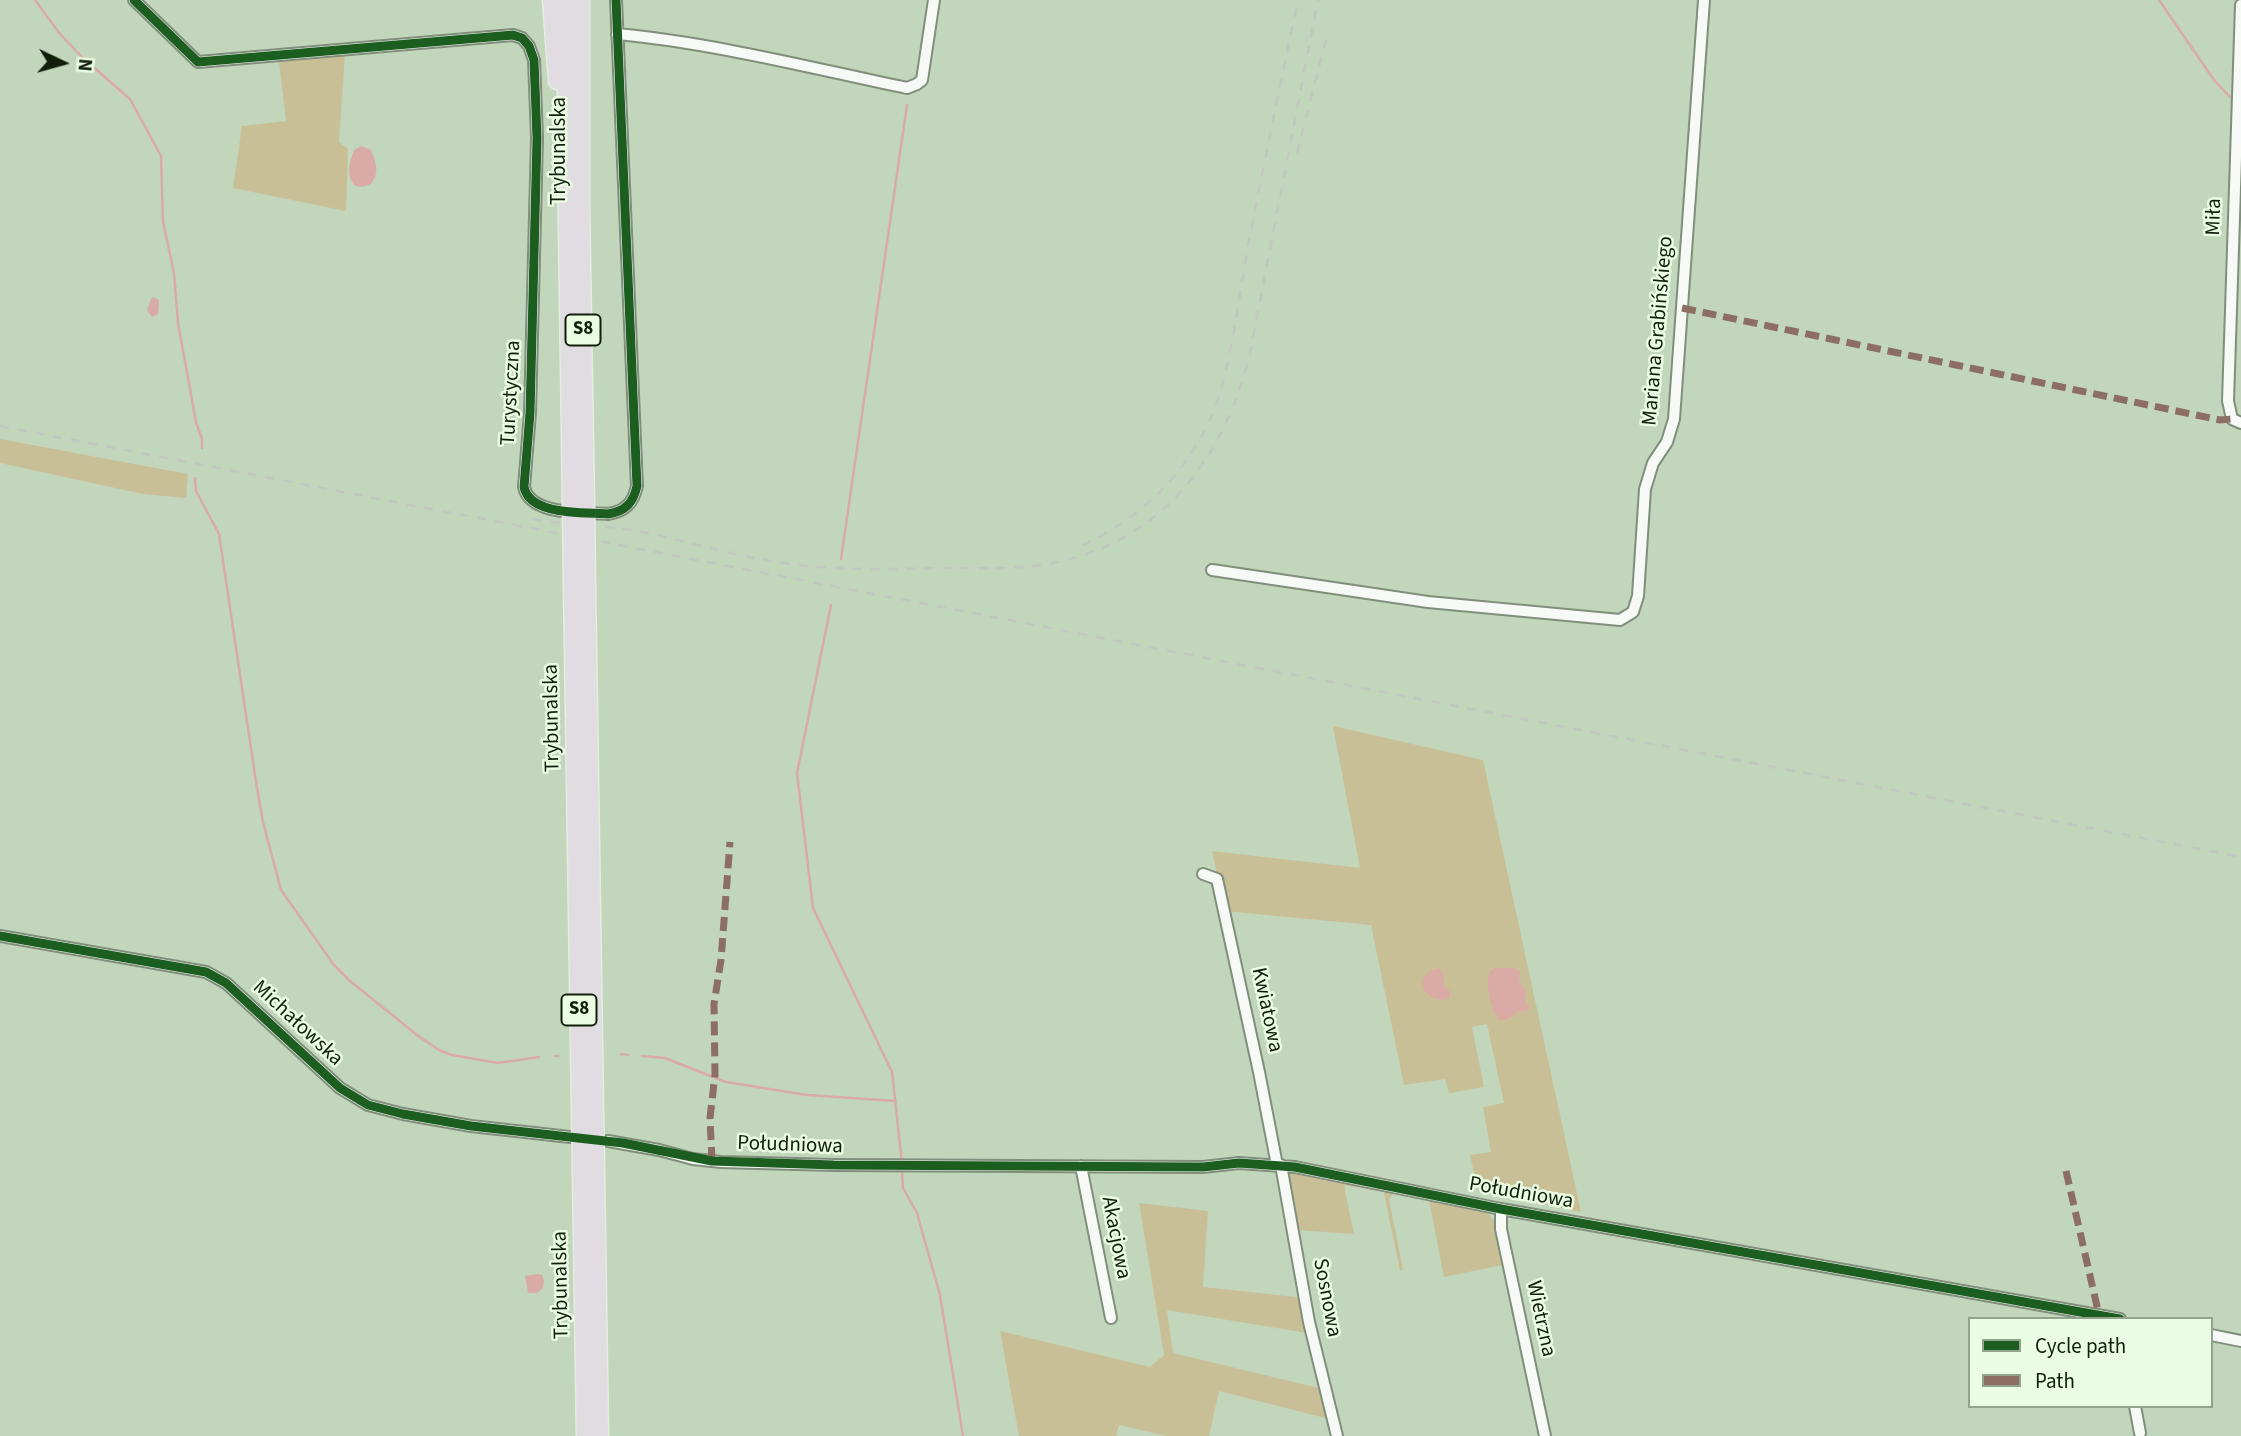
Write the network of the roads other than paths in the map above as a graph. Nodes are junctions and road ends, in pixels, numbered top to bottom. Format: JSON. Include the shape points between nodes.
{"nodes":[{"id":1,"x":134,"y":0,"type":"edge"},
{"id":2,"x":551,"y":0,"type":"edge"},
{"id":3,"x":566,"y":0,"type":"edge"},
{"id":4,"x":581,"y":0,"type":"edge"},
{"id":5,"x":616,"y":0,"type":"edge"},
{"id":6,"x":934,"y":0,"type":"edge"},
{"id":7,"x":1704,"y":0,"type":"edge"},
{"id":8,"x":2241,"y":5,"type":"edge"},
{"id":9,"x":617,"y":34,"type":"junction"},
{"id":10,"x":566,"y":159,"type":"junction"},
{"id":11,"x":2241,"y":424,"type":"edge"},
{"id":12,"x":578,"y":503,"type":"junction"},
{"id":13,"x":1212,"y":570,"type":"dead end"},
{"id":14,"x":579,"y":584,"type":"junction"},
{"id":15,"x":1203,"y":874,"type":"dead end"},
{"id":16,"x":0,"y":936,"type":"edge"},
{"id":17,"x":569,"y":1137,"type":"dead end"},
{"id":18,"x":608,"y":1141,"type":"dead end"},
{"id":19,"x":1279,"y":1165,"type":"junction"},
{"id":20,"x":1081,"y":1166,"type":"junction"},
{"id":21,"x":1501,"y":1209,"type":"junction"},
{"id":22,"x":2108,"y":1317,"type":"edge"},
{"id":23,"x":1111,"y":1318,"type":"dead end"},
{"id":24,"x":2213,"y":1335,"type":"edge"},
{"id":25,"x":2241,"y":1341,"type":"edge"},
{"id":26,"x":2135,"y":1408,"type":"edge"},
{"id":27,"x":2140,"y":1433,"type":"dead end"},
{"id":28,"x":585,"y":1436,"type":"edge"},
{"id":29,"x":600,"y":1436,"type":"edge"},
{"id":30,"x":1337,"y":1436,"type":"edge"},
{"id":31,"x":1545,"y":1436,"type":"edge"}],
"edges":[{"from":1,"to":9,"type":"street","name":"Turystyczna","via":[[198,62],[513,35],[522,38],[534,60],[537,138],[524,486],[528,497],[545,508],[608,514],[631,504],[637,486]]},
{"from":2,"to":10,"type":"highway"},
{"from":3,"to":10,"type":"highway","name":"Trybunalska","number":"S8"},
{"from":4,"to":12,"type":"highway","name":"Trybunalska","number":"S8"},
{"from":5,"to":9,"type":"street"},
{"from":6,"to":9,"type":"street","via":[[922,80],[907,88]]},
{"from":7,"to":13,"type":"street","name":"Mariana Grabińskiego","via":[[1674,419],[1645,489],[1633,612],[1620,620],[1428,602]]},
{"from":8,"to":11,"type":"street","name":"Miła","via":[[2228,401],[2232,419]]},
{"from":10,"to":12,"type":"highway","name":"Trybunalska","number":"S8"},
{"from":12,"to":14,"type":"highway","name":"Trybunalska","number":"S8","bridge":true},
{"from":14,"to":28,"type":"highway","name":"Trybunalska","number":"S8"},
{"from":14,"to":29,"type":"highway","name":"Trybunalska","number":"S8"},
{"from":15,"to":19,"type":"street","name":"Kwiatowa","via":[[1217,879]]},
{"from":16,"to":17,"type":"street","name":"Michałowska","via":[[206,972],[226,984],[340,1088],[368,1104],[471,1126]]},
{"from":18,"to":20,"type":"street","name":"Południowa","via":[[721,1162]]},
{"from":19,"to":20,"type":"street","name":"Południowa"},
{"from":19,"to":21,"type":"street","name":"Południowa"},
{"from":19,"to":30,"type":"street","name":"Sosnowa","via":[[1309,1322]]},
{"from":20,"to":23,"type":"street","name":"Akacjowa"},
{"from":21,"to":22,"type":"street","name":"Południowa"},
{"from":21,"to":31,"type":"street","name":"Wietrzna","via":[[1501,1229]]},
{"from":24,"to":25,"type":"street"},
{"from":26,"to":27,"type":"street"}]}
